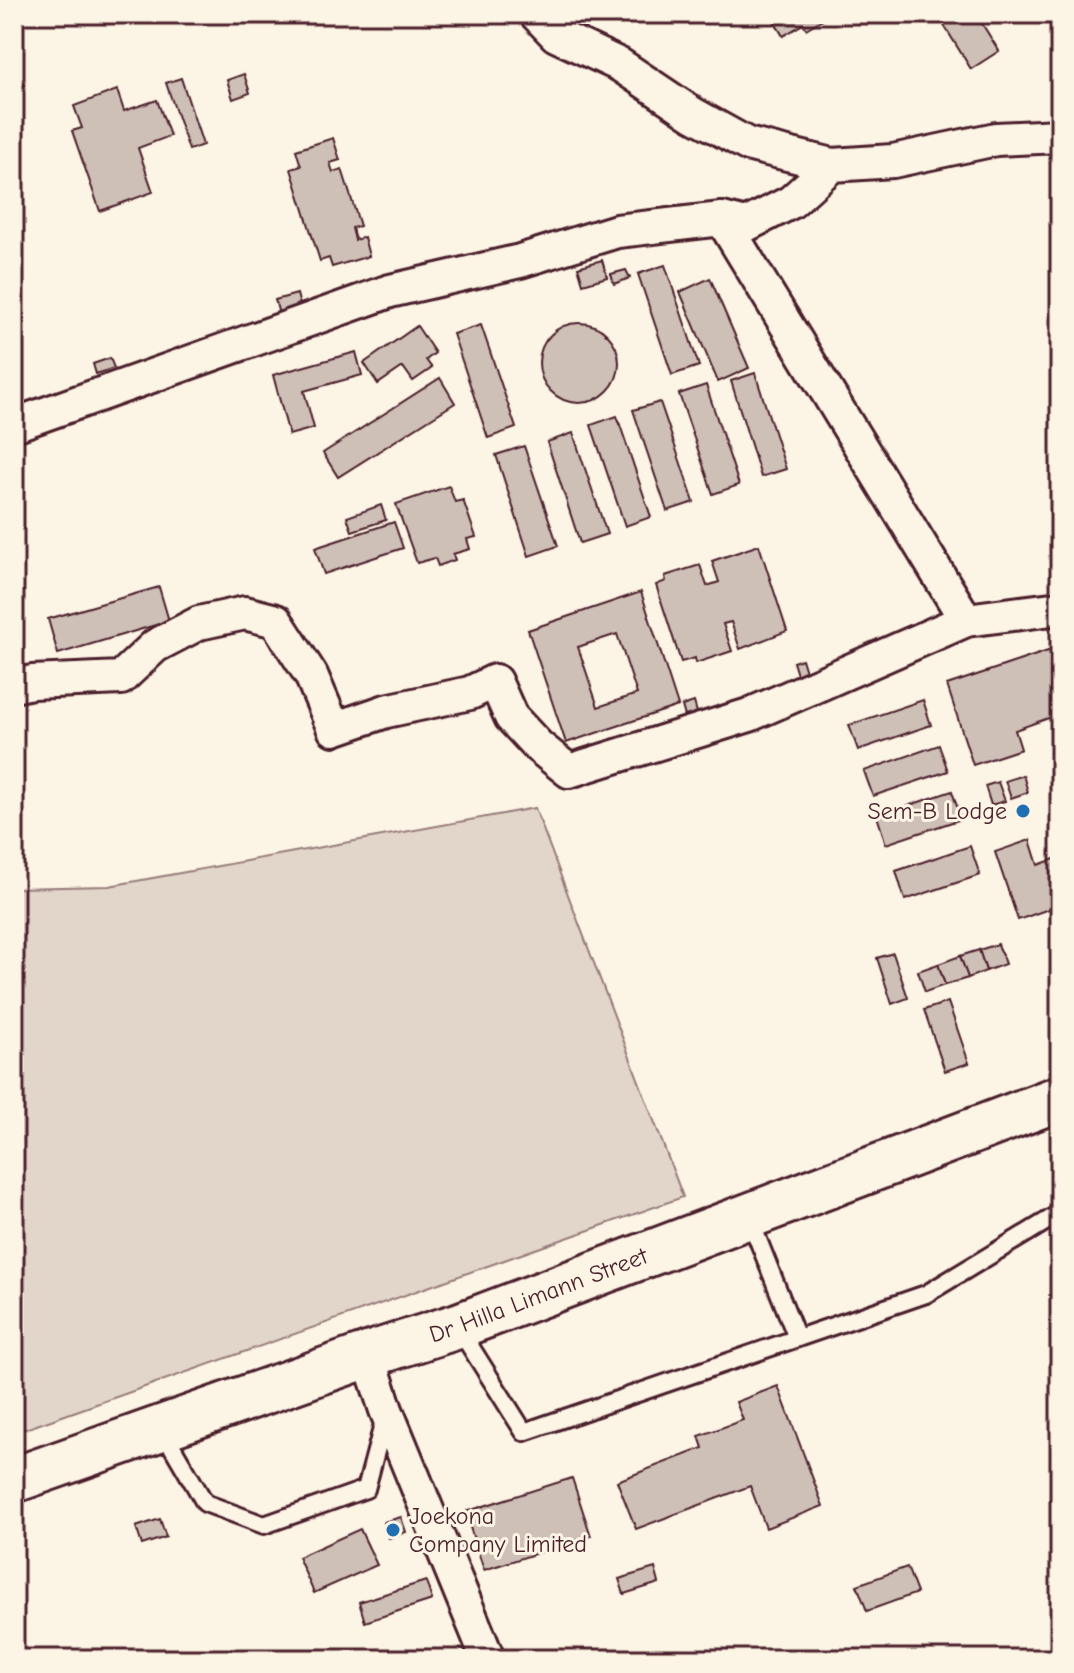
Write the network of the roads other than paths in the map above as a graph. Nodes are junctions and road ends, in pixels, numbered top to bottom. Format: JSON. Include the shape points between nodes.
{"nodes":[{"id":1,"x":536,"y":14,"type":"edge"},
{"id":2,"x":1060,"y":136,"type":"edge"},
{"id":3,"x":832,"y":165,"type":"junction"},
{"id":4,"x":722,"y":219,"type":"junction"},
{"id":5,"x":14,"y":425,"type":"edge"},
{"id":6,"x":1060,"y":608,"type":"edge"},
{"id":7,"x":966,"y":620,"type":"junction"},
{"id":8,"x":14,"y":686,"type":"edge"},
{"id":9,"x":1060,"y":1098,"type":"edge"},
{"id":10,"x":1060,"y":1213,"type":"edge"},
{"id":11,"x":749,"y":1216,"type":"junction"},
{"id":12,"x":458,"y":1326,"type":"junction"},
{"id":13,"x":797,"y":1338,"type":"junction"},
{"id":14,"x":368,"y":1355,"type":"junction"},
{"id":15,"x":386,"y":1410,"type":"junction"},
{"id":16,"x":162,"y":1430,"type":"junction"},
{"id":17,"x":14,"y":1480,"type":"edge"},
{"id":18,"x":488,"y":1659,"type":"edge"}],
"edges":[{"from":1,"to":3,"type":"street","via":[[556,35],[620,65],[747,144]]},
{"from":2,"to":3,"type":"street","via":[[996,139],[893,161]]},
{"from":3,"to":4,"type":"street","via":[[791,202],[746,225]]},
{"from":4,"to":5,"type":"street","via":[[617,231],[520,261],[390,291]]},
{"from":4,"to":7,"type":"street"},
{"from":6,"to":7,"type":"street"},
{"from":7,"to":8,"type":"street","via":[[749,715],[569,771],[511,717],[495,681],[470,693],[386,711],[334,729],[311,675],[276,621],[245,613],[199,623],[155,646],[121,678]]},
{"from":9,"to":11,"type":"highway","name":"Dr Hilla Limann Street"},
{"from":10,"to":13,"type":"lane","via":[[926,1294]]},
{"from":11,"to":12,"type":"highway","name":"Dr Hilla Limann Street"},
{"from":11,"to":13,"type":"lane"},
{"from":12,"to":13,"type":"lane","via":[[524,1432]]},
{"from":12,"to":14,"type":"highway","name":"Dr Hilla Limann Street"},
{"from":14,"to":15,"type":"street"},
{"from":14,"to":16,"type":"highway","name":"Dr Hilla Limann Street"},
{"from":15,"to":16,"type":"lane","via":[[366,1489],[264,1525],[205,1503]]},
{"from":15,"to":18,"type":"street"},
{"from":16,"to":17,"type":"highway","name":"Dr Hilla Limann Street"}]}
